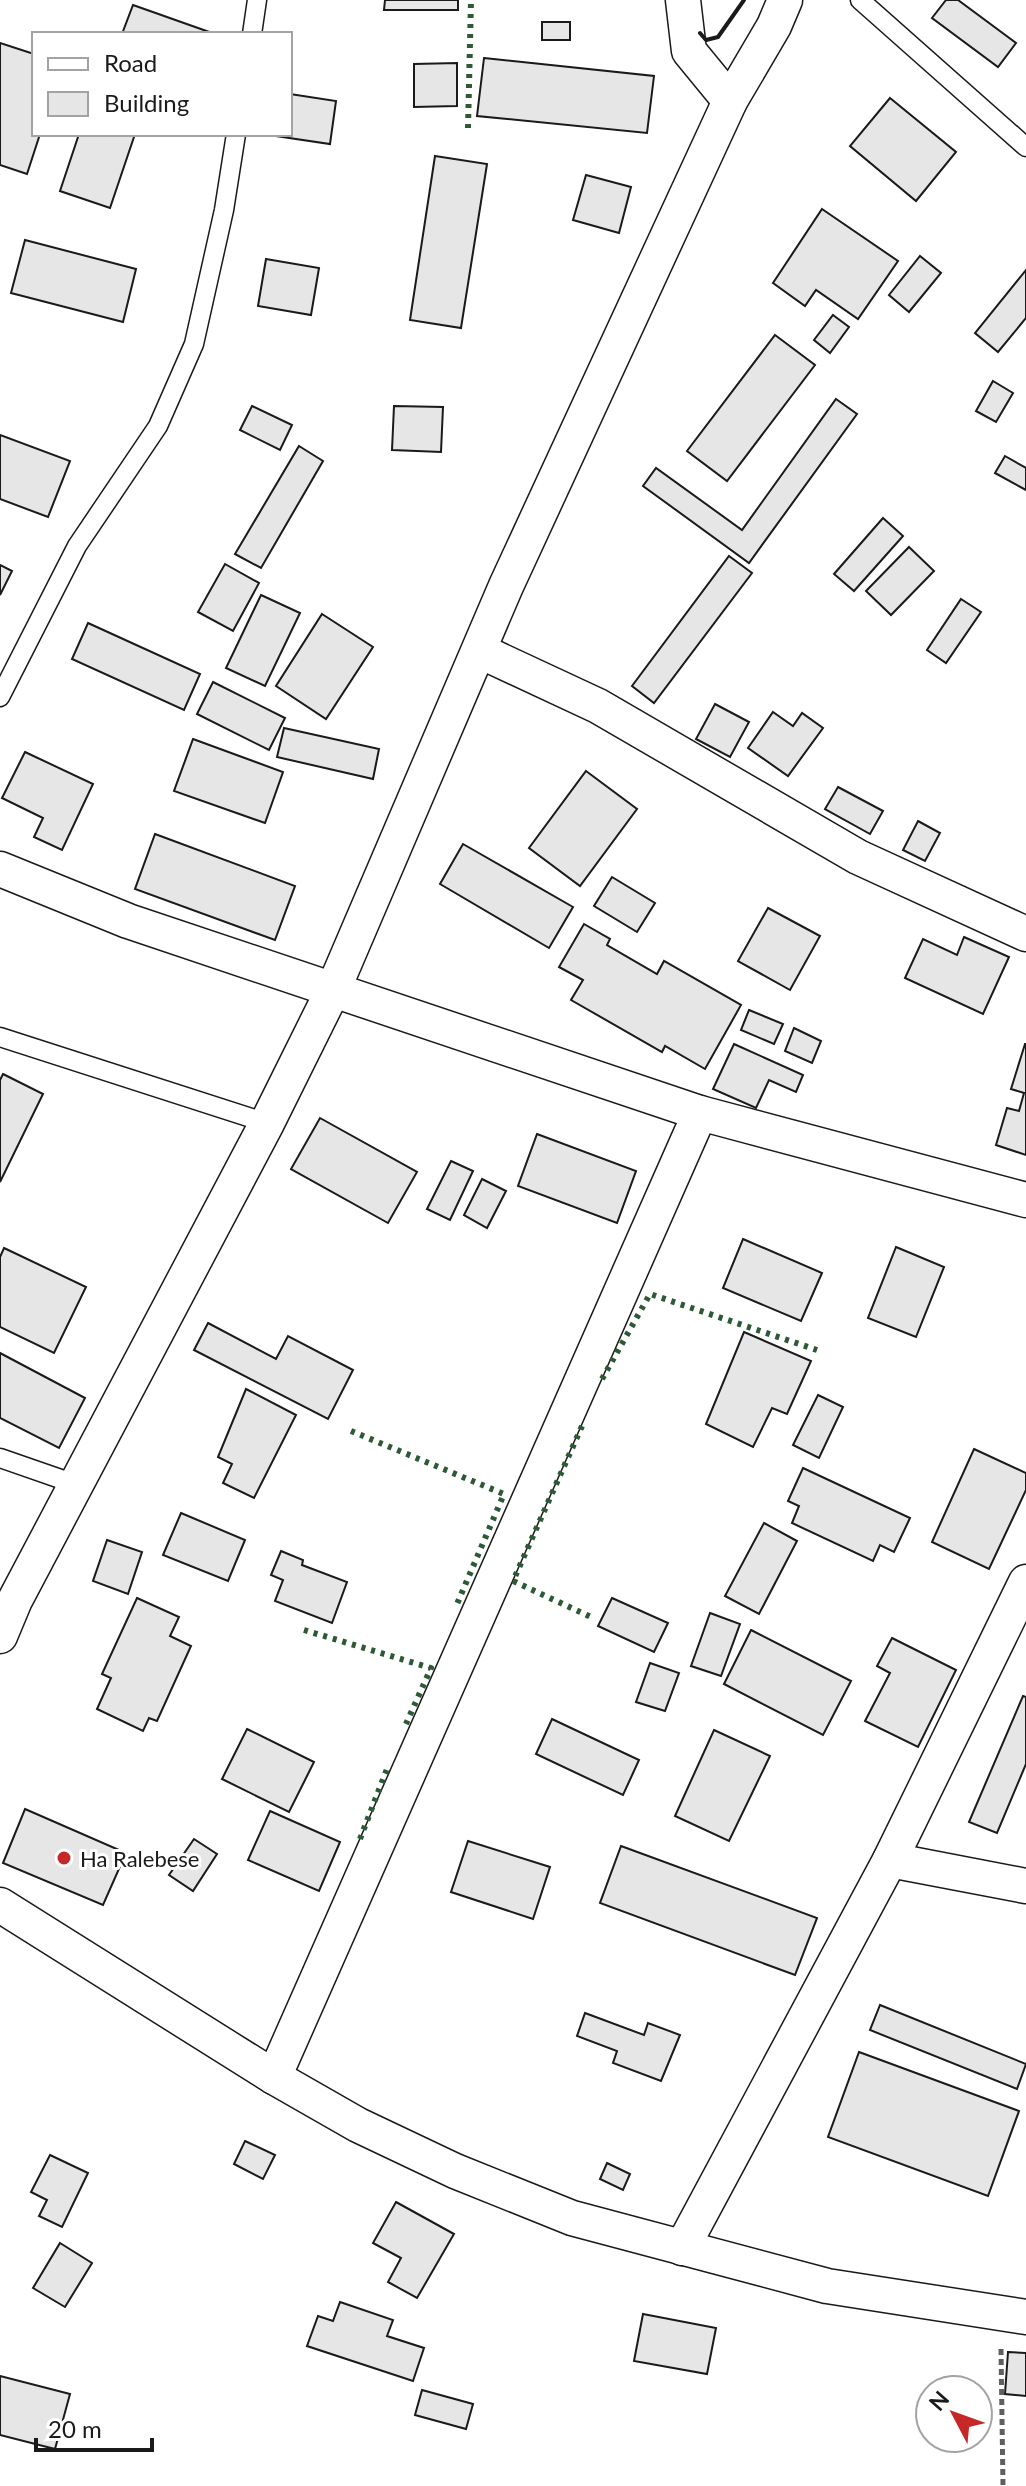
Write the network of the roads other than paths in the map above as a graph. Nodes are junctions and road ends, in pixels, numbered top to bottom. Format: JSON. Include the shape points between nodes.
{"nodes":[{"id":1,"x":257,"y":0,"type":"edge"},
{"id":2,"x":683,"y":0,"type":"edge"},
{"id":3,"x":785,"y":0,"type":"edge"},
{"id":4,"x":860,"y":0,"type":"edge"},
{"id":5,"x":252,"y":32,"type":"edge"},
{"id":6,"x":730,"y":101,"type":"junction"},
{"id":7,"x":236,"y":136,"type":"edge"},
{"id":8,"x":1026,"y":147,"type":"edge"},
{"id":9,"x":480,"y":651,"type":"junction"},
{"id":10,"x":0,"y":697,"type":"edge"},
{"id":11,"x":0,"y":869,"type":"edge"},
{"id":12,"x":1026,"y":934,"type":"edge"},
{"id":13,"x":333,"y":990,"type":"junction"},
{"id":14,"x":0,"y":1037,"type":"edge"},
{"id":15,"x":700,"y":1113,"type":"junction"},
{"id":16,"x":267,"y":1123,"type":"junction"},
{"id":17,"x":1026,"y":1200,"type":"edge"},
{"id":18,"x":0,"y":1458,"type":"edge"},
{"id":19,"x":75,"y":1484,"type":"junction"},
{"id":20,"x":1026,"y":1582,"type":"edge"},
{"id":21,"x":0,"y":1636,"type":"edge"},
{"id":22,"x":890,"y":1860,"type":"junction"},
{"id":23,"x":1026,"y":1886,"type":"edge"},
{"id":24,"x":0,"y":1905,"type":"edge"},
{"id":25,"x":274,"y":2077,"type":"junction"},
{"id":26,"x":682,"y":2248,"type":"junction"},
{"id":27,"x":1013,"y":2317,"type":"edge"}],
"edges":[{"from":1,"to":5,"type":"lane"},
{"from":2,"to":6,"type":"street","via":[[689,51]]},
{"from":3,"to":6,"type":"street"},
{"from":4,"to":8,"type":"lane"},
{"from":6,"to":9,"type":"street"},
{"from":7,"to":10,"type":"lane","via":[[194,344],[158,426],[77,546]]},
{"from":9,"to":12,"type":"street","via":[[598,706],[858,857]]},
{"from":9,"to":13,"type":"street"},
{"from":11,"to":13,"type":"street","via":[[128,921]]},
{"from":13,"to":15,"type":"street"},
{"from":13,"to":16,"type":"street"},
{"from":14,"to":16,"type":"lane"},
{"from":15,"to":17,"type":"street"},
{"from":15,"to":25,"type":"street"},
{"from":16,"to":19,"type":"street"},
{"from":18,"to":19,"type":"lane"},
{"from":19,"to":21,"type":"street"},
{"from":20,"to":22,"type":"street"},
{"from":22,"to":23,"type":"street"},
{"from":22,"to":26,"type":"street"},
{"from":24,"to":25,"type":"street"},
{"from":25,"to":26,"type":"street","via":[[455,2171],[572,2218]]},
{"from":26,"to":27,"type":"street","via":[[827,2286]]}]}
